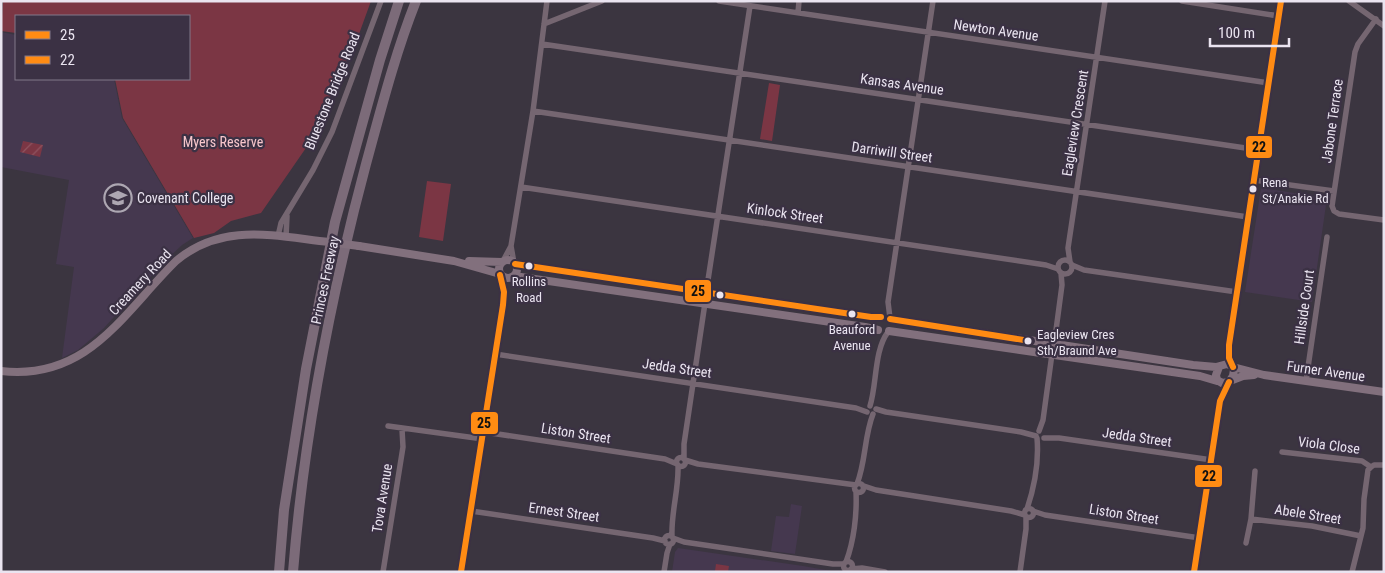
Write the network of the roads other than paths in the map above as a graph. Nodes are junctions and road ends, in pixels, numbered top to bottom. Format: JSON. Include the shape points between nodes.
{"nodes":[{"id":1,"x":380,"y":1,"type":"edge"},
{"id":2,"x":399,"y":1,"type":"edge"},
{"id":3,"x":416,"y":1,"type":"edge"},
{"id":4,"x":547,"y":1,"type":"edge"},
{"id":5,"x":602,"y":1,"type":"edge"},
{"id":6,"x":719,"y":1,"type":"edge"},
{"id":7,"x":800,"y":1,"type":"edge"},
{"id":8,"x":933,"y":1,"type":"edge"},
{"id":9,"x":1105,"y":1,"type":"edge"},
{"id":10,"x":1183,"y":1,"type":"edge"},
{"id":11,"x":1281,"y":1,"type":"edge"},
{"id":12,"x":1349,"y":1,"type":"edge"},
{"id":13,"x":750,"y":6,"type":"junction"},
{"id":14,"x":798,"y":13,"type":"junction"},
{"id":15,"x":1279,"y":16,"type":"junction"},
{"id":16,"x":1376,"y":19,"type":"junction"},
{"id":17,"x":544,"y":24,"type":"junction"},
{"id":18,"x":1384,"y":26,"type":"edge"},
{"id":19,"x":928,"y":32,"type":"junction"},
{"id":20,"x":542,"y":44,"type":"junction"},
{"id":21,"x":1097,"y":57,"type":"junction"},
{"id":22,"x":740,"y":73,"type":"junction"},
{"id":23,"x":1269,"y":82,"type":"junction"},
{"id":24,"x":918,"y":99,"type":"junction"},
{"id":25,"x":533,"y":111,"type":"junction"},
{"id":26,"x":1087,"y":124,"type":"junction"},
{"id":27,"x":730,"y":140,"type":"junction"},
{"id":28,"x":1259,"y":150,"type":"junction"},
{"id":29,"x":908,"y":166,"type":"junction"},
{"id":30,"x":1254,"y":180,"type":"junction"},
{"id":31,"x":521,"y":187,"type":"junction"},
{"id":32,"x":1077,"y":191,"type":"junction"},
{"id":33,"x":1334,"y":191,"type":"junction"},
{"id":34,"x":718,"y":216,"type":"junction"},
{"id":35,"x":1248,"y":217,"type":"junction"},
{"id":36,"x":1384,"y":220,"type":"edge"},
{"id":37,"x":282,"y":237,"type":"junction"},
{"id":38,"x":1327,"y":237,"type":"dead end"},
{"id":39,"x":896,"y":242,"type":"junction"},
{"id":40,"x":511,"y":246,"type":"junction"},
{"id":41,"x":1068,"y":248,"type":"junction"},
{"id":42,"x":454,"y":261,"type":"junction"},
{"id":43,"x":503,"y":261,"type":"junction"},
{"id":44,"x":515,"y":263,"type":"junction"},
{"id":45,"x":1071,"y":263,"type":"junction"},
{"id":46,"x":1060,"y":266,"type":"junction"},
{"id":47,"x":1084,"y":270,"type":"junction"},
{"id":48,"x":1069,"y":273,"type":"junction"},
{"id":49,"x":500,"y":274,"type":"junction"},
{"id":50,"x":513,"y":276,"type":"junction"},
{"id":51,"x":1062,"y":286,"type":"junction"},
{"id":52,"x":504,"y":292,"type":"junction"},
{"id":53,"x":1237,"y":292,"type":"junction"},
{"id":54,"x":706,"y":293,"type":"junction"},
{"id":55,"x":705,"y":303,"type":"junction"},
{"id":56,"x":886,"y":317,"type":"junction"},
{"id":57,"x":879,"y":331,"type":"junction"},
{"id":58,"x":888,"y":331,"type":"junction"},
{"id":59,"x":881,"y":344,"type":"junction"},
{"id":60,"x":1054,"y":345,"type":"junction"},
{"id":61,"x":1229,"y":345,"type":"junction"},
{"id":62,"x":495,"y":354,"type":"junction"},
{"id":63,"x":1052,"y":354,"type":"junction"},
{"id":64,"x":1156,"y":360,"type":"junction"},
{"id":65,"x":1220,"y":366,"type":"junction"},
{"id":66,"x":1233,"y":367,"type":"junction"},
{"id":67,"x":1154,"y":370,"type":"junction"},
{"id":68,"x":1,"y":371,"type":"edge"},
{"id":69,"x":1264,"y":375,"type":"junction"},
{"id":70,"x":1217,"y":381,"type":"junction"},
{"id":71,"x":1306,"y":381,"type":"junction"},
{"id":72,"x":1229,"y":382,"type":"junction"},
{"id":73,"x":693,"y":383,"type":"junction"},
{"id":74,"x":1384,"y":392,"type":"edge"},
{"id":75,"x":1220,"y":401,"type":"junction"},
{"id":76,"x":871,"y":410,"type":"junction"},
{"id":77,"x":388,"y":426,"type":"dead end"},
{"id":78,"x":402,"y":428,"type":"junction"},
{"id":79,"x":1040,"y":435,"type":"junction"},
{"id":80,"x":483,"y":436,"type":"junction"},
{"id":81,"x":1282,"y":452,"type":"dead end"},
{"id":82,"x":1212,"y":460,"type":"junction"},
{"id":83,"x":681,"y":462,"type":"junction"},
{"id":84,"x":1384,"y":465,"type":"edge"},
{"id":85,"x":1371,"y":467,"type":"junction"},
{"id":86,"x":1255,"y":471,"type":"dead end"},
{"id":87,"x":859,"y":488,"type":"junction"},
{"id":88,"x":284,"y":510,"type":"junction"},
{"id":89,"x":471,"y":511,"type":"junction"},
{"id":90,"x":1029,"y":513,"type":"junction"},
{"id":91,"x":1252,"y":519,"type":"junction"},
{"id":92,"x":1361,"y":536,"type":"junction"},
{"id":93,"x":1200,"y":538,"type":"junction"},
{"id":94,"x":669,"y":540,"type":"junction"},
{"id":95,"x":1246,"y":543,"type":"dead end"},
{"id":96,"x":847,"y":567,"type":"edge"},
{"id":97,"x":273,"y":572,"type":"edge"},
{"id":98,"x":279,"y":572,"type":"edge"},
{"id":99,"x":293,"y":572,"type":"edge"},
{"id":100,"x":383,"y":572,"type":"edge"},
{"id":101,"x":461,"y":572,"type":"edge"},
{"id":102,"x":664,"y":572,"type":"edge"},
{"id":103,"x":885,"y":572,"type":"edge"},
{"id":104,"x":1020,"y":572,"type":"edge"},
{"id":105,"x":1194,"y":572,"type":"edge"},
{"id":106,"x":1352,"y":572,"type":"edge"}],
"edges":[{"from":1,"to":37,"type":"street","name":"Bluestone Bridge Road","via":[[332,132],[280,224]]},
{"from":2,"to":88,"type":"highway","name":"Princes Freeway","via":[[335,222],[306,370]]},
{"from":3,"to":99,"type":"highway","name":"Princes Freeway","via":[[390,79],[340,270],[296,525]]},
{"from":4,"to":17,"type":"street"},
{"from":5,"to":17,"type":"street"},
{"from":6,"to":13,"type":"street","name":"Newton Avenue"},
{"from":7,"to":14,"type":"street"},
{"from":8,"to":19,"type":"street"},
{"from":9,"to":21,"type":"street","name":"Eagleview Crescent"},
{"from":10,"to":15,"type":"street"},
{"from":11,"to":15,"type":"street"},
{"from":12,"to":16,"type":"street"},
{"from":13,"to":14,"type":"street","name":"Newton Avenue"},
{"from":13,"to":22,"type":"street"},
{"from":14,"to":19,"type":"street","name":"Newton Avenue"},
{"from":15,"to":23,"type":"street"},
{"from":16,"to":18,"type":"street"},
{"from":16,"to":33,"type":"street","name":"Jabone Terrace","via":[[1355,52]]},
{"from":17,"to":20,"type":"street"},
{"from":19,"to":21,"type":"street","name":"Newton Avenue"},
{"from":19,"to":24,"type":"street"},
{"from":20,"to":22,"type":"street","name":"Kansas Avenue"},
{"from":20,"to":25,"type":"street"},
{"from":21,"to":23,"type":"street","name":"Newton Avenue"},
{"from":21,"to":26,"type":"street","name":"Eagleview Crescent"},
{"from":22,"to":24,"type":"street","name":"Kansas Avenue"},
{"from":22,"to":27,"type":"street"},
{"from":23,"to":28,"type":"street"},
{"from":24,"to":26,"type":"street","name":"Kansas Avenue"},
{"from":24,"to":29,"type":"street"},
{"from":25,"to":27,"type":"street","name":"Darriwill Street"},
{"from":25,"to":31,"type":"street"},
{"from":26,"to":28,"type":"street","name":"Kansas Avenue"},
{"from":26,"to":32,"type":"street","name":"Eagleview Crescent"},
{"from":27,"to":29,"type":"street","name":"Darriwill Street"},
{"from":27,"to":34,"type":"street"},
{"from":28,"to":30,"type":"street"},
{"from":29,"to":32,"type":"street","name":"Darriwill Street"},
{"from":29,"to":39,"type":"street"},
{"from":30,"to":33,"type":"street"},
{"from":30,"to":35,"type":"street"},
{"from":31,"to":34,"type":"street","name":"Kinlock Street"},
{"from":31,"to":40,"type":"street"},
{"from":32,"to":35,"type":"street","name":"Darriwill Street"},
{"from":32,"to":41,"type":"street","name":"Eagleview Crescent"},
{"from":33,"to":36,"type":"street","name":"Jabone Terrace","via":[[1334,212]]},
{"from":34,"to":39,"type":"street","name":"Kinlock Street"},
{"from":34,"to":54,"type":"street"},
{"from":35,"to":53,"type":"street"},
{"from":37,"to":42,"type":"street","name":"Creamery Road","bridge":true},
{"from":37,"to":68,"type":"street","name":"Creamery Road","via":[[237,234],[202,244],[176,261],[114,328],[85,353],[43,370]]},
{"from":38,"to":71,"type":"street","name":"Hillside Court"},
{"from":39,"to":46,"type":"street","name":"Kinlock Street"},
{"from":39,"to":56,"type":"street"},
{"from":40,"to":43,"type":"street"},
{"from":40,"to":44,"type":"street"},
{"from":41,"to":45,"type":"street","name":"Eagleview Crescent"},
{"from":41,"to":46,"type":"street","name":"Eagleview Crescent"},
{"from":42,"to":43,"type":"street","name":"Creamery Road"},
{"from":42,"to":49,"type":"street","name":"Creamery Road"},
{"from":43,"to":44,"type":"street"},
{"from":43,"to":49,"type":"street","via":[[499,267]]},
{"from":44,"to":50,"type":"street"},
{"from":44,"to":54,"type":"street"},
{"from":45,"to":46,"type":"street"},
{"from":45,"to":47,"type":"street"},
{"from":45,"to":48,"type":"street","name":"Eagleview Crescent"},
{"from":46,"to":48,"type":"street"},
{"from":46,"to":51,"type":"street"},
{"from":47,"to":48,"type":"street"},
{"from":47,"to":53,"type":"street"},
{"from":48,"to":51,"type":"street"},
{"from":49,"to":50,"type":"street","via":[[506,278]]},
{"from":49,"to":52,"type":"street"},
{"from":50,"to":52,"type":"street"},
{"from":50,"to":55,"type":"street"},
{"from":51,"to":60,"type":"street"},
{"from":52,"to":62,"type":"street"},
{"from":53,"to":61,"type":"street"},
{"from":54,"to":55,"type":"street"},
{"from":54,"to":56,"type":"street"},
{"from":55,"to":57,"type":"street"},
{"from":55,"to":73,"type":"street"},
{"from":56,"to":57,"type":"street","via":[[878,323]]},
{"from":56,"to":58,"type":"street"},
{"from":56,"to":60,"type":"street"},
{"from":57,"to":58,"type":"street","via":[[883,334]]},
{"from":57,"to":59,"type":"street"},
{"from":58,"to":59,"type":"street"},
{"from":58,"to":63,"type":"street"},
{"from":59,"to":76,"type":"street"},
{"from":60,"to":63,"type":"street"},
{"from":60,"to":64,"type":"street"},
{"from":61,"to":65,"type":"street"},
{"from":61,"to":66,"type":"street"},
{"from":62,"to":73,"type":"street","name":"Jedda Street"},
{"from":62,"to":80,"type":"street"},
{"from":63,"to":67,"type":"street"},
{"from":63,"to":79,"type":"street"},
{"from":64,"to":65,"type":"street"},
{"from":64,"to":67,"type":"street"},
{"from":65,"to":66,"type":"street"},
{"from":65,"to":70,"type":"street"},
{"from":66,"to":69,"type":"street","name":"Furner Avenue"},
{"from":66,"to":72,"type":"street","via":[[1234,373]]},
{"from":67,"to":70,"type":"street"},
{"from":69,"to":71,"type":"street","name":"Furner Avenue"},
{"from":69,"to":72,"type":"street","name":"Furner Avenue","via":[[1244,376]]},
{"from":70,"to":72,"type":"street"},
{"from":70,"to":75,"type":"street"},
{"from":71,"to":74,"type":"street","name":"Furner Avenue"},
{"from":72,"to":75,"type":"street"},
{"from":73,"to":76,"type":"street","name":"Jedda Street"},
{"from":73,"to":83,"type":"street"},
{"from":75,"to":82,"type":"street"},
{"from":76,"to":79,"type":"street","name":"Jedda Street"},
{"from":76,"to":87,"type":"street"},
{"from":77,"to":78,"type":"street","name":"Liston Street"},
{"from":78,"to":80,"type":"street","name":"Liston Street"},
{"from":78,"to":100,"type":"street","name":"Tova Avenue","via":[[403,447]]},
{"from":79,"to":82,"type":"street","name":"Jedda Street"},
{"from":79,"to":90,"type":"street"},
{"from":80,"to":83,"type":"street","name":"Liston Street"},
{"from":80,"to":89,"type":"street"},
{"from":81,"to":85,"type":"street","name":"Viola Close","via":[[1362,461]]},
{"from":82,"to":93,"type":"street"},
{"from":83,"to":87,"type":"street","name":"Liston Street"},
{"from":83,"to":94,"type":"street"},
{"from":84,"to":85,"type":"street"},
{"from":85,"to":92,"type":"street","via":[[1368,470]]},
{"from":86,"to":91,"type":"street"},
{"from":87,"to":90,"type":"street","name":"Liston Street"},
{"from":87,"to":96,"type":"street"},
{"from":88,"to":97,"type":"highway"},
{"from":88,"to":98,"type":"highway","name":"Princes Freeway"},
{"from":89,"to":94,"type":"street","name":"Ernest Street"},
{"from":89,"to":101,"type":"street"},
{"from":90,"to":93,"type":"street","name":"Liston Street"},
{"from":90,"to":104,"type":"street"},
{"from":91,"to":92,"type":"street","name":"Abele Street"},
{"from":91,"to":95,"type":"street"},
{"from":92,"to":106,"type":"street"},
{"from":93,"to":105,"type":"street"},
{"from":94,"to":96,"type":"street","name":"Ernest Street"},
{"from":94,"to":102,"type":"street"},
{"from":96,"to":103,"type":"street","name":"Ernest Street"}]}
